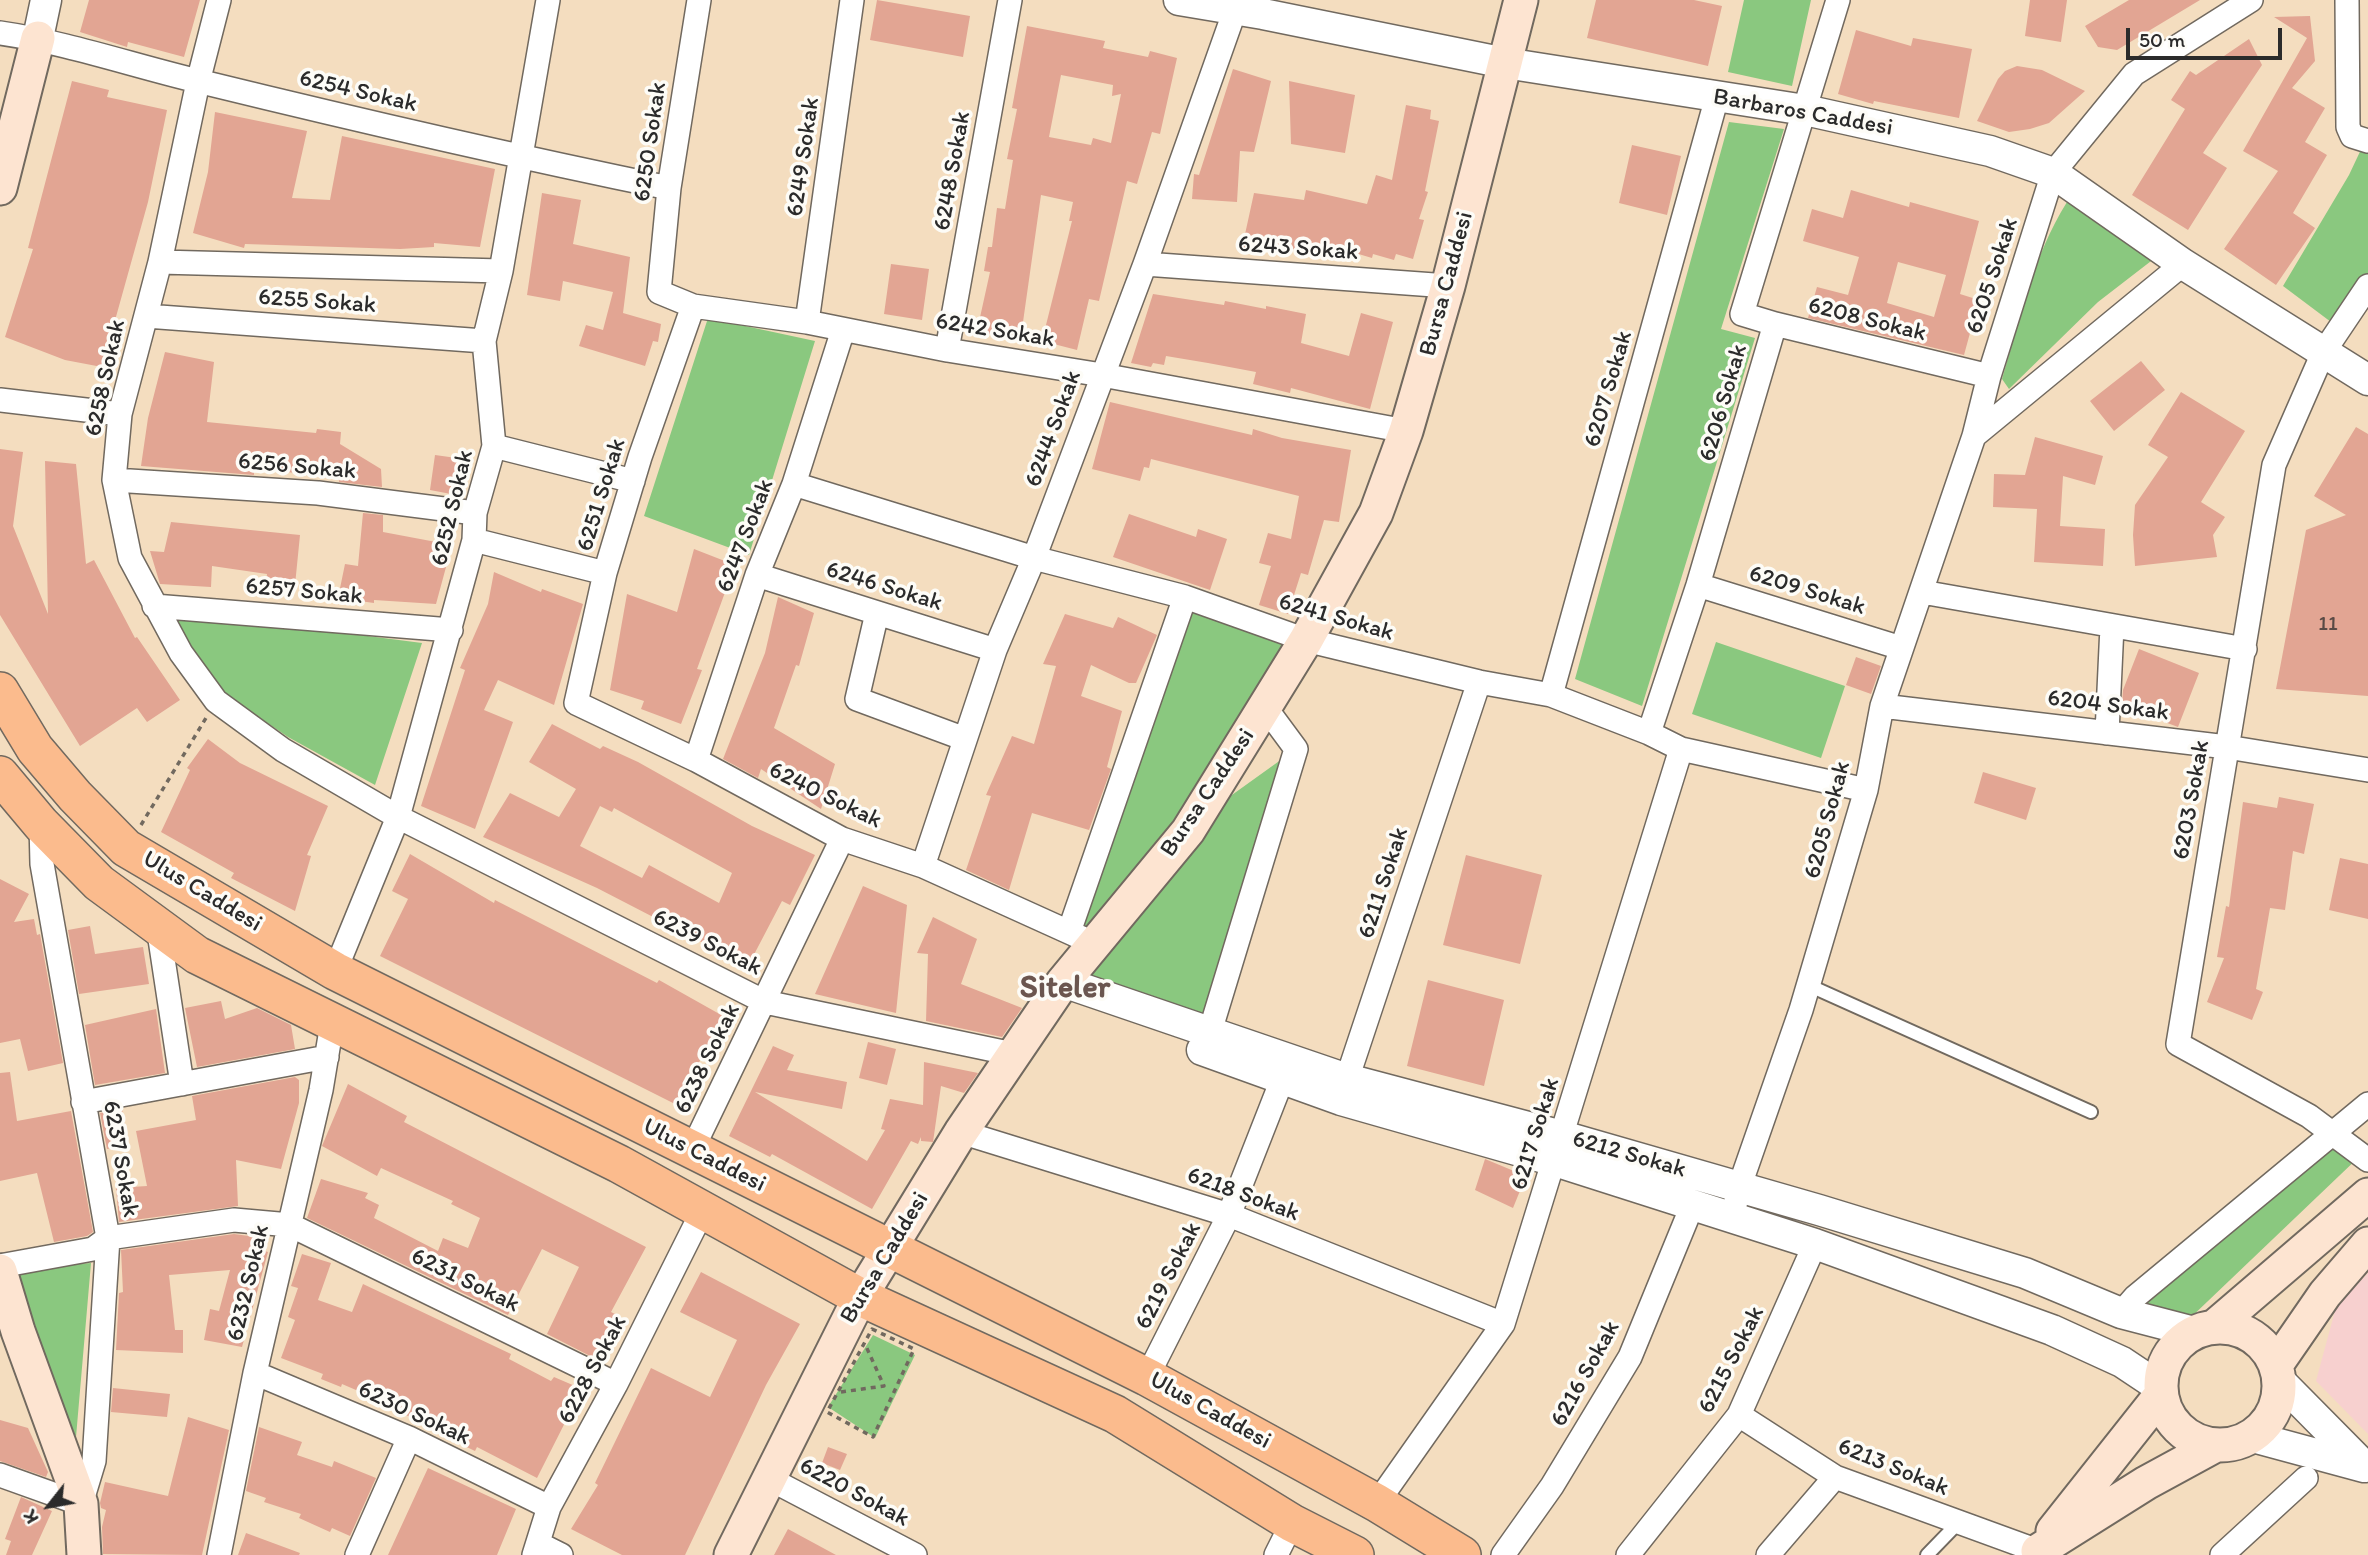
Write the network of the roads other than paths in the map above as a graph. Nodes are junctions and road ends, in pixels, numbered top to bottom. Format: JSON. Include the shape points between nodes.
{"nodes":[{"id":1,"x":46,"y":0,"type":"edge"},
{"id":2,"x":219,"y":0,"type":"edge"},
{"id":3,"x":548,"y":0,"type":"edge"},
{"id":4,"x":699,"y":0,"type":"edge"},
{"id":5,"x":852,"y":0,"type":"edge"},
{"id":6,"x":1010,"y":0,"type":"edge"},
{"id":7,"x":1179,"y":0,"type":"edge"},
{"id":8,"x":1521,"y":0,"type":"edge"},
{"id":9,"x":1838,"y":0,"type":"edge"},
{"id":10,"x":2251,"y":0,"type":"edge"},
{"id":11,"x":2347,"y":0,"type":"edge"},
{"id":12,"x":1255,"y":8,"type":"edge"},
{"id":13,"x":0,"y":33,"type":"edge"},
{"id":14,"x":38,"y":38,"type":"junction"},
{"id":15,"x":1505,"y":63,"type":"junction"},
{"id":16,"x":198,"y":82,"type":"junction"},
{"id":17,"x":1717,"y":97,"type":"junction"},
{"id":18,"x":1805,"y":110,"type":"junction"},
{"id":19,"x":2367,"y":141,"type":"edge"},
{"id":20,"x":522,"y":158,"type":"junction"},
{"id":21,"x":2053,"y":173,"type":"junction"},
{"id":22,"x":0,"y":188,"type":"edge"},
{"id":23,"x":669,"y":188,"type":"junction"},
{"id":24,"x":160,"y":262,"type":"junction"},
{"id":25,"x":1145,"y":264,"type":"junction"},
{"id":26,"x":2183,"y":264,"type":"junction"},
{"id":27,"x":501,"y":271,"type":"junction"},
{"id":28,"x":1448,"y":286,"type":"junction"},
{"id":29,"x":2368,"y":286,"type":"edge"},
{"id":30,"x":659,"y":292,"type":"joint"},
{"id":31,"x":693,"y":306,"type":"junction"},
{"id":32,"x":146,"y":316,"type":"junction"},
{"id":33,"x":807,"y":322,"type":"junction"},
{"id":34,"x":1775,"y":324,"type":"junction"},
{"id":35,"x":843,"y":330,"type":"junction"},
{"id":36,"x":484,"y":341,"type":"junction"},
{"id":37,"x":947,"y":351,"type":"junction"},
{"id":38,"x":2323,"y":353,"type":"junction"},
{"id":39,"x":1102,"y":375,"type":"junction"},
{"id":40,"x":1989,"y":376,"type":"junction"},
{"id":41,"x":2368,"y":380,"type":"edge"},
{"id":42,"x":0,"y":400,"type":"edge"},
{"id":43,"x":120,"y":414,"type":"junction"},
{"id":44,"x":1406,"y":431,"type":"junction"},
{"id":45,"x":1974,"y":436,"type":"junction"},
{"id":46,"x":494,"y":446,"type":"junction"},
{"id":47,"x":114,"y":480,"type":"junction"},
{"id":48,"x":633,"y":481,"type":"junction"},
{"id":49,"x":794,"y":484,"type":"junction"},
{"id":50,"x":475,"y":513,"type":"junction"},
{"id":51,"x":474,"y":540,"type":"junction"},
{"id":52,"x":1034,"y":558,"type":"junction"},
{"id":53,"x":605,"y":573,"type":"junction"},
{"id":54,"x":757,"y":575,"type":"junction"},
{"id":55,"x":1698,"y":585,"type":"junction"},
{"id":56,"x":1922,"y":592,"type":"junction"},
{"id":57,"x":1185,"y":597,"type":"junction"},
{"id":58,"x":154,"y":606,"type":"junction"},
{"id":59,"x":877,"y":612,"type":"junction"},
{"id":60,"x":2112,"y":626,"type":"junction"},
{"id":61,"x":451,"y":630,"type":"junction"},
{"id":62,"x":1306,"y":640,"type":"junction"},
{"id":63,"x":1901,"y":648,"type":"junction"},
{"id":64,"x":2245,"y":649,"type":"junction"},
{"id":65,"x":995,"y":650,"type":"junction"},
{"id":66,"x":1479,"y":682,"type":"junction"},
{"id":67,"x":0,"y":691,"type":"edge"},
{"id":68,"x":1551,"y":695,"type":"junction"},
{"id":69,"x":576,"y":703,"type":"joint"},
{"id":70,"x":1882,"y":706,"type":"junction"},
{"id":71,"x":1265,"y":707,"type":"junction"},
{"id":72,"x":1649,"y":733,"type":"junction"},
{"id":73,"x":2107,"y":733,"type":"junction"},
{"id":74,"x":965,"y":738,"type":"junction"},
{"id":75,"x":2227,"y":747,"type":"junction"},
{"id":76,"x":1681,"y":749,"type":"junction"},
{"id":77,"x":696,"y":760,"type":"junction"},
{"id":78,"x":2368,"y":770,"type":"edge"},
{"id":79,"x":0,"y":775,"type":"edge"},
{"id":80,"x":1866,"y":790,"type":"junction"},
{"id":81,"x":398,"y":817,"type":"junction"},
{"id":82,"x":41,"y":824,"type":"junction"},
{"id":83,"x":842,"y":839,"type":"junction"},
{"id":84,"x":923,"y":866,"type":"junction"},
{"id":85,"x":158,"y":926,"type":"junction"},
{"id":86,"x":1081,"y":937,"type":"junction"},
{"id":87,"x":335,"y":971,"type":"junction"},
{"id":88,"x":1808,"y":985,"type":"junction"},
{"id":89,"x":1058,"y":989,"type":"junction"},
{"id":90,"x":765,"y":1002,"type":"junction"},
{"id":91,"x":329,"y":1040,"type":"junction"},
{"id":92,"x":1207,"y":1041,"type":"junction"},
{"id":93,"x":1013,"y":1055,"type":"junction"},
{"id":94,"x":1282,"y":1080,"type":"junction"},
{"id":95,"x":182,"y":1084,"type":"junction"},
{"id":96,"x":1344,"y":1089,"type":"junction"},
{"id":97,"x":83,"y":1102,"type":"junction"},
{"id":98,"x":2368,"y":1104,"type":"edge"},
{"id":99,"x":2091,"y":1112,"type":"dead end"},
{"id":100,"x":961,"y":1132,"type":"junction"},
{"id":101,"x":2332,"y":1133,"type":"junction"},
{"id":102,"x":1559,"y":1148,"type":"junction"},
{"id":103,"x":692,"y":1150,"type":"junction"},
{"id":104,"x":2368,"y":1160,"type":"edge"},
{"id":105,"x":1739,"y":1188,"type":"junction"},
{"id":106,"x":2368,"y":1195,"type":"edge"},
{"id":107,"x":1692,"y":1206,"type":"junction"},
{"id":108,"x":703,"y":1210,"type":"junction"},
{"id":109,"x":1229,"y":1215,"type":"junction"},
{"id":110,"x":1732,"y":1218,"type":"junction"},
{"id":111,"x":290,"y":1225,"type":"junction"},
{"id":112,"x":108,"y":1238,"type":"junction"},
{"id":113,"x":1815,"y":1244,"type":"junction"},
{"id":114,"x":2368,"y":1244,"type":"edge"},
{"id":115,"x":888,"y":1250,"type":"junction"},
{"id":116,"x":0,"y":1268,"type":"edge"},
{"id":117,"x":860,"y":1297,"type":"junction"},
{"id":118,"x":2121,"y":1313,"type":"junction"},
{"id":119,"x":1503,"y":1324,"type":"junction"},
{"id":120,"x":9,"y":1329,"type":"edge"},
{"id":121,"x":2204,"y":1329,"type":"junction"},
{"id":122,"x":255,"y":1373,"type":"junction"},
{"id":123,"x":2277,"y":1373,"type":"junction"},
{"id":124,"x":1147,"y":1377,"type":"junction"},
{"id":125,"x":616,"y":1384,"type":"junction"},
{"id":126,"x":2160,"y":1392,"type":"junction"},
{"id":127,"x":1739,"y":1415,"type":"junction"},
{"id":128,"x":2253,"y":1437,"type":"junction"},
{"id":129,"x":409,"y":1438,"type":"junction"},
{"id":130,"x":2214,"y":1446,"type":"junction"},
{"id":131,"x":2366,"y":1468,"type":"edge"},
{"id":132,"x":0,"y":1475,"type":"edge"},
{"id":133,"x":1835,"y":1477,"type":"junction"},
{"id":134,"x":768,"y":1478,"type":"junction"},
{"id":135,"x":2306,"y":1478,"type":"dead end"},
{"id":136,"x":1377,"y":1503,"type":"junction"},
{"id":137,"x":81,"y":1504,"type":"junction"},
{"id":138,"x":549,"y":1507,"type":"junction"},
{"id":139,"x":1292,"y":1522,"type":"junction"},
{"id":140,"x":1959,"y":1522,"type":"junction"},
{"id":141,"x":536,"y":1550,"type":"edge"},
{"id":142,"x":2038,"y":1554,"type":"edge"},
{"id":143,"x":84,"y":1555,"type":"edge"},
{"id":144,"x":219,"y":1555,"type":"edge"},
{"id":145,"x":357,"y":1555,"type":"edge"},
{"id":146,"x":561,"y":1555,"type":"edge"},
{"id":147,"x":731,"y":1555,"type":"edge"},
{"id":148,"x":915,"y":1555,"type":"edge"},
{"id":149,"x":1276,"y":1555,"type":"edge"},
{"id":150,"x":1355,"y":1555,"type":"edge"},
{"id":151,"x":1462,"y":1555,"type":"edge"},
{"id":152,"x":1503,"y":1555,"type":"edge"},
{"id":153,"x":1628,"y":1555,"type":"edge"},
{"id":154,"x":1768,"y":1555,"type":"edge"},
{"id":155,"x":1927,"y":1555,"type":"edge"},
{"id":156,"x":2222,"y":1555,"type":"edge"}],
"edges":[{"from":1,"to":14,"type":"street"},
{"from":2,"to":16,"type":"street","name":"6258 Sokak"},
{"from":3,"to":20,"type":"street","name":"6252 Sokak"},
{"from":4,"to":23,"type":"street","name":"6250 Sokak"},
{"from":5,"to":33,"type":"street","name":"6249 Sokak"},
{"from":6,"to":37,"type":"street","name":"6248 Sokak"},
{"from":7,"to":12,"type":"street","name":"Barbaros Caddesi"},
{"from":8,"to":15,"type":"main road","name":"Bursa Caddesi"},
{"from":9,"to":18,"type":"street"},
{"from":10,"to":21,"type":"street","via":[[2134,74]]},
{"from":11,"to":19,"type":"street","via":[[2348,127],[2352,136]]},
{"from":12,"to":15,"type":"street","name":"Barbaros Caddesi"},
{"from":12,"to":25,"type":"street","name":"6244 Sokak"},
{"from":13,"to":14,"type":"street","name":"6254 Sokak"},
{"from":14,"to":16,"type":"street","name":"6254 Sokak"},
{"from":14,"to":22,"type":"main road"},
{"from":15,"to":17,"type":"street","name":"Barbaros Caddesi"},
{"from":15,"to":28,"type":"main road","name":"Bursa Caddesi"},
{"from":16,"to":20,"type":"street","name":"6254 Sokak"},
{"from":16,"to":24,"type":"street","name":"6258 Sokak"},
{"from":17,"to":18,"type":"street","name":"Barbaros Caddesi"},
{"from":17,"to":68,"type":"street","name":"6207 Sokak"},
{"from":18,"to":21,"type":"street","name":"Barbaros Caddesi","via":[[1990,151]]},
{"from":18,"to":34,"type":"street","name":"6206 Sokak","via":[[1742,314]]},
{"from":20,"to":23,"type":"street","name":"6254 Sokak"},
{"from":20,"to":27,"type":"street","name":"6252 Sokak"},
{"from":21,"to":26,"type":"street","name":"Barbaros Caddesi"},
{"from":21,"to":40,"type":"street","name":"6205 Sokak"},
{"from":23,"to":30,"type":"street","name":"6250 Sokak"},
{"from":24,"to":27,"type":"street"},
{"from":24,"to":32,"type":"street","name":"6258 Sokak"},
{"from":25,"to":28,"type":"street","name":"6243 Sokak"},
{"from":25,"to":39,"type":"street","name":"6244 Sokak"},
{"from":26,"to":38,"type":"street","name":"Barbaros Caddesi"},
{"from":26,"to":45,"type":"street"},
{"from":27,"to":36,"type":"street","name":"6252 Sokak"},
{"from":28,"to":44,"type":"main road","name":"Bursa Caddesi"},
{"from":29,"to":38,"type":"street","name":"6203 Sokak"},
{"from":30,"to":31,"type":"street","name":"6242 Sokak"},
{"from":31,"to":33,"type":"street","name":"6242 Sokak"},
{"from":31,"to":48,"type":"street","name":"6251 Sokak"},
{"from":32,"to":36,"type":"street","name":"6255 Sokak"},
{"from":32,"to":43,"type":"street","name":"6258 Sokak"},
{"from":33,"to":35,"type":"street","name":"6242 Sokak"},
{"from":34,"to":40,"type":"street","name":"6208 Sokak"},
{"from":34,"to":55,"type":"street","name":"6206 Sokak"},
{"from":35,"to":37,"type":"street","name":"6242 Sokak"},
{"from":35,"to":49,"type":"street","name":"6247 Sokak"},
{"from":36,"to":46,"type":"street","name":"6252 Sokak"},
{"from":37,"to":39,"type":"street","name":"6242 Sokak"},
{"from":38,"to":41,"type":"street","name":"Barbaros Caddesi"},
{"from":38,"to":64,"type":"street","name":"6203 Sokak","via":[[2274,465]]},
{"from":39,"to":44,"type":"street","name":"6242 Sokak"},
{"from":39,"to":52,"type":"street","name":"6244 Sokak"},
{"from":40,"to":45,"type":"street","name":"6205 Sokak"},
{"from":42,"to":43,"type":"street"},
{"from":43,"to":47,"type":"street","name":"6258 Sokak"},
{"from":44,"to":62,"type":"main road","name":"Bursa Caddesi","via":[[1376,513]]},
{"from":45,"to":56,"type":"street","name":"6205 Sokak"},
{"from":46,"to":48,"type":"street"},
{"from":46,"to":50,"type":"street","name":"6252 Sokak"},
{"from":47,"to":50,"type":"street","name":"6256 Sokak","via":[[318,494]]},
{"from":47,"to":58,"type":"street","name":"6258 Sokak","via":[[130,558]]},
{"from":48,"to":53,"type":"street","name":"6251 Sokak"},
{"from":49,"to":52,"type":"street","name":"6241 Sokak"},
{"from":49,"to":54,"type":"street","name":"6247 Sokak"},
{"from":50,"to":51,"type":"street","name":"6252 Sokak"},
{"from":51,"to":53,"type":"street"},
{"from":51,"to":61,"type":"street","name":"6252 Sokak"},
{"from":52,"to":57,"type":"street","name":"6241 Sokak"},
{"from":52,"to":65,"type":"street","name":"6244 Sokak"},
{"from":53,"to":69,"type":"street","name":"6251 Sokak"},
{"from":54,"to":59,"type":"street","name":"6246 Sokak"},
{"from":54,"to":77,"type":"street","name":"6247 Sokak"},
{"from":55,"to":63,"type":"street","name":"6209 Sokak"},
{"from":55,"to":72,"type":"street","name":"6206 Sokak"},
{"from":56,"to":60,"type":"street"},
{"from":56,"to":63,"type":"street","name":"6205 Sokak"},
{"from":57,"to":62,"type":"street","name":"6241 Sokak"},
{"from":57,"to":86,"type":"street"},
{"from":58,"to":61,"type":"street","name":"6257 Sokak"},
{"from":58,"to":81,"type":"street","name":"6258 Sokak","via":[[216,701],[284,750]]},
{"from":59,"to":65,"type":"street","name":"6246 Sokak"},
{"from":59,"to":74,"type":"street","via":[[857,699]]},
{"from":60,"to":64,"type":"street"},
{"from":60,"to":73,"type":"street"},
{"from":61,"to":81,"type":"street","name":"6252 Sokak"},
{"from":62,"to":66,"type":"street","name":"6241 Sokak"},
{"from":62,"to":71,"type":"main road","name":"Bursa Caddesi"},
{"from":63,"to":70,"type":"street","name":"6205 Sokak"},
{"from":64,"to":75,"type":"street","name":"6203 Sokak"},
{"from":65,"to":74,"type":"street","name":"6244 Sokak"},
{"from":66,"to":68,"type":"street","name":"6241 Sokak"},
{"from":66,"to":96,"type":"street","name":"6211 Sokak"},
{"from":67,"to":87,"type":"main road","name":"Ulus Caddesi","via":[[35,748],[126,848]]},
{"from":68,"to":72,"type":"street","name":"6241 Sokak"},
{"from":69,"to":77,"type":"street","name":"6240 Sokak"},
{"from":70,"to":73,"type":"street","name":"6204 Sokak"},
{"from":70,"to":80,"type":"street","name":"6205 Sokak"},
{"from":71,"to":86,"type":"main road","name":"Bursa Caddesi","via":[[1188,831]]},
{"from":71,"to":92,"type":"street","via":[[1296,749]]},
{"from":72,"to":76,"type":"street","name":"6241 Sokak"},
{"from":73,"to":75,"type":"street","name":"6204 Sokak"},
{"from":74,"to":84,"type":"street","name":"6244 Sokak"},
{"from":75,"to":78,"type":"street","name":"6204 Sokak"},
{"from":75,"to":101,"type":"street","name":"6203 Sokak","via":[[2178,1044]]},
{"from":76,"to":80,"type":"street","name":"6241 Sokak"},
{"from":76,"to":102,"type":"street","name":"6217 Sokak"},
{"from":77,"to":83,"type":"street","name":"6240 Sokak"},
{"from":79,"to":82,"type":"main road","name":"Ulus Caddesi"},
{"from":80,"to":88,"type":"street","name":"6205 Sokak"},
{"from":81,"to":87,"type":"street","name":"6252 Sokak"},
{"from":81,"to":90,"type":"street","name":"6239 Sokak"},
{"from":82,"to":85,"type":"main road","name":"Ulus Caddesi","via":[[99,883]]},
{"from":82,"to":97,"type":"street","name":"6237 Sokak","via":[[42,864]]},
{"from":83,"to":84,"type":"street","name":"6240 Sokak"},
{"from":83,"to":90,"type":"street","name":"6238 Sokak"},
{"from":84,"to":86,"type":"street","name":"6240 Sokak"},
{"from":85,"to":91,"type":"main road","name":"Ulus Caddesi"},
{"from":85,"to":95,"type":"street"},
{"from":86,"to":89,"type":"main road","name":"Bursa Caddesi"},
{"from":87,"to":103,"type":"main road","name":"Ulus Caddesi"},
{"from":88,"to":99,"type":"lane"},
{"from":88,"to":105,"type":"street","name":"6205 Sokak"},
{"from":89,"to":92,"type":"street","name":"6212 Sokak"},
{"from":89,"to":93,"type":"main road","name":"Bursa Caddesi"},
{"from":90,"to":93,"type":"street","name":"6239 Sokak"},
{"from":90,"to":103,"type":"street","name":"6238 Sokak"},
{"from":91,"to":95,"type":"street"},
{"from":91,"to":108,"type":"main road","name":"Ulus Caddesi","via":[[619,1164]]},
{"from":91,"to":111,"type":"street","name":"6232 Sokak"},
{"from":92,"to":94,"type":"street","name":"6212 Sokak"},
{"from":92,"to":96,"type":"street","name":"6212 Sokak"},
{"from":93,"to":100,"type":"main road","name":"Bursa Caddesi"},
{"from":94,"to":96,"type":"street","name":"6212 Sokak"},
{"from":94,"to":109,"type":"street","name":"6219 Sokak"},
{"from":95,"to":97,"type":"street"},
{"from":96,"to":102,"type":"street","name":"6212 Sokak"},
{"from":97,"to":112,"type":"street","name":"6237 Sokak"},
{"from":98,"to":101,"type":"street"},
{"from":100,"to":109,"type":"street","name":"6218 Sokak"},
{"from":100,"to":115,"type":"main road","name":"Bursa Caddesi"},
{"from":101,"to":104,"type":"street","name":"6203 Sokak"},
{"from":101,"to":118,"type":"street"},
{"from":102,"to":105,"type":"street","name":"6212 Sokak"},
{"from":102,"to":107,"type":"street","name":"6212 Sokak"},
{"from":102,"to":119,"type":"street","name":"6217 Sokak"},
{"from":103,"to":115,"type":"main road","name":"Ulus Caddesi"},
{"from":105,"to":110,"type":"street","name":"6205 Sokak"},
{"from":105,"to":118,"type":"street","name":"6212 Sokak","via":[[2025,1273]]},
{"from":106,"to":121,"type":"main road"},
{"from":107,"to":110,"type":"street","name":"6212 Sokak"},
{"from":107,"to":152,"type":"street","name":"6216 Sokak","via":[[1630,1357],[1552,1486]]},
{"from":108,"to":117,"type":"main road","name":"Ulus Caddesi"},
{"from":108,"to":125,"type":"street","name":"6228 Sokak"},
{"from":109,"to":119,"type":"street","name":"6218 Sokak"},
{"from":109,"to":124,"type":"street","name":"6219 Sokak"},
{"from":110,"to":113,"type":"street","name":"6212 Sokak"},
{"from":111,"to":112,"type":"street","via":[[234,1220]]},
{"from":111,"to":122,"type":"street","name":"6232 Sokak"},
{"from":111,"to":125,"type":"street","name":"6231 Sokak"},
{"from":112,"to":116,"type":"street","via":[[93,1249]]},
{"from":112,"to":137,"type":"street","name":"6237 Sokak","via":[[94,1461]]},
{"from":113,"to":126,"type":"street","name":"6212 Sokak","via":[[2052,1330],[2122,1362]]},
{"from":113,"to":127,"type":"street","name":"6215 Sokak"},
{"from":114,"to":123,"type":"main road","via":[[2325,1294]]},
{"from":115,"to":117,"type":"main road","name":"Bursa Caddesi"},
{"from":115,"to":124,"type":"main road","name":"Ulus Caddesi"},
{"from":116,"to":120,"type":"main road"},
{"from":117,"to":134,"type":"main road","name":"Bursa Caddesi"},
{"from":117,"to":139,"type":"main road","name":"Ulus Caddesi","via":[[1115,1414]]},
{"from":118,"to":121,"type":"street","name":"6212 Sokak"},
{"from":119,"to":136,"type":"street","name":"6217 Sokak"},
{"from":120,"to":137,"type":"main road"},
{"from":121,"to":123,"type":"main road","via":[[2233,1328],[2251,1335],[2266,1348]]},
{"from":121,"to":126,"type":"main road","via":[[2179,1342],[2167,1358]]},
{"from":122,"to":129,"type":"street","name":"6230 Sokak"},
{"from":122,"to":144,"type":"street","name":"6232 Sokak"},
{"from":123,"to":128,"type":"main road","via":[[2277,1405]]},
{"from":123,"to":131,"type":"street"},
{"from":124,"to":136,"type":"main road","name":"Ulus Caddesi"},
{"from":125,"to":138,"type":"street","name":"6228 Sokak"},
{"from":126,"to":130,"type":"main road","via":[[2166,1414],[2178,1430]]},
{"from":126,"to":142,"type":"main road"},
{"from":127,"to":133,"type":"street","name":"6213 Sokak"},
{"from":127,"to":153,"type":"street","name":"6215 Sokak"},
{"from":128,"to":130,"type":"main road","via":[[2234,1445]]},
{"from":128,"to":131,"type":"street"},
{"from":129,"to":138,"type":"street","name":"6230 Sokak"},
{"from":129,"to":145,"type":"street"},
{"from":130,"to":142,"type":"main road","via":[[2146,1483]]},
{"from":132,"to":137,"type":"street"},
{"from":133,"to":140,"type":"street","name":"6213 Sokak"},
{"from":133,"to":154,"type":"street"},
{"from":134,"to":147,"type":"main road","name":"Bursa Caddesi"},
{"from":134,"to":148,"type":"street","name":"6220 Sokak"},
{"from":135,"to":156,"type":"street"},
{"from":136,"to":151,"type":"main road","name":"Ulus Caddesi"},
{"from":137,"to":143,"type":"main road"},
{"from":138,"to":141,"type":"street","name":"6228 Sokak"},
{"from":139,"to":149,"type":"street"},
{"from":139,"to":150,"type":"main road","name":"Ulus Caddesi"},
{"from":140,"to":142,"type":"street","name":"6213 Sokak"},
{"from":140,"to":155,"type":"lane"},
{"from":141,"to":146,"type":"street"}]}
